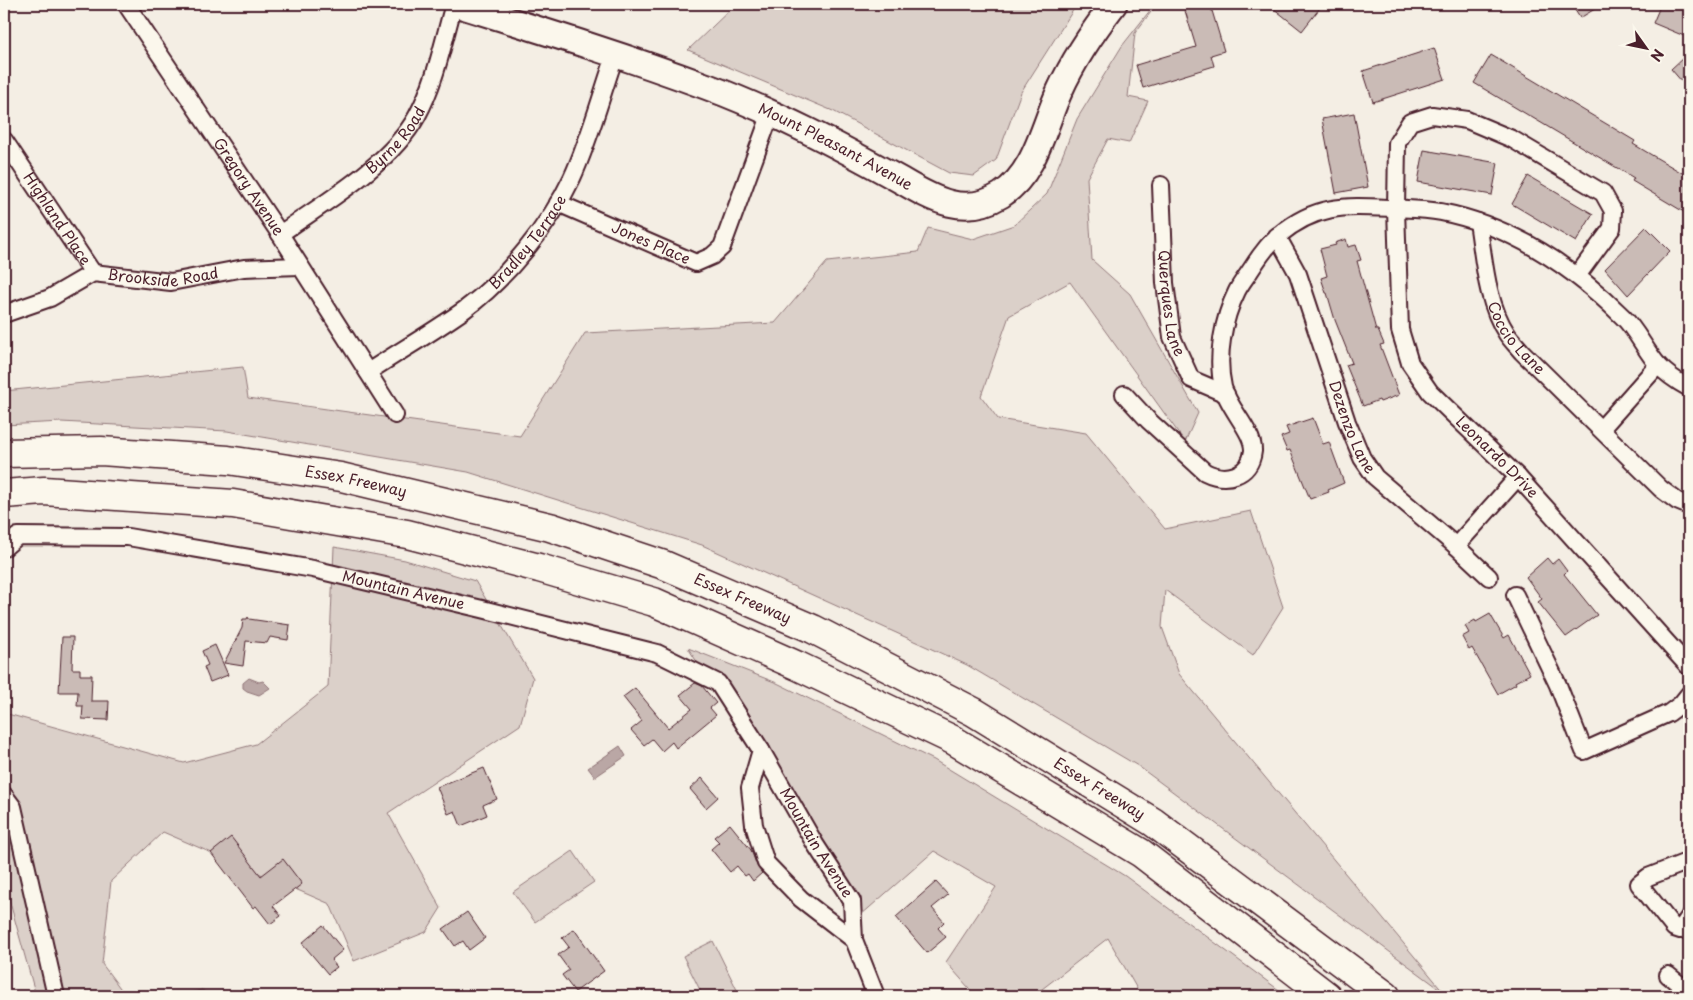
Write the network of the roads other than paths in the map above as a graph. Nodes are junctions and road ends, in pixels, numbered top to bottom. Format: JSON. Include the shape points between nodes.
{"nodes":[{"id":1,"x":126,"y":4,"type":"edge"},
{"id":2,"x":455,"y":4,"type":"edge"},
{"id":3,"x":1114,"y":4,"type":"edge"},
{"id":4,"x":615,"y":56,"type":"junction"},
{"id":5,"x":771,"y":114,"type":"junction"},
{"id":6,"x":4,"y":140,"type":"edge"},
{"id":7,"x":1161,"y":186,"type":"dead end"},
{"id":8,"x":558,"y":203,"type":"junction"},
{"id":9,"x":1396,"y":209,"type":"junction"},
{"id":10,"x":1478,"y":222,"type":"junction"},
{"id":11,"x":280,"y":234,"type":"junction"},
{"id":12,"x":1277,"y":236,"type":"junction"},
{"id":13,"x":300,"y":266,"type":"junction"},
{"id":14,"x":93,"y":273,"type":"junction"},
{"id":15,"x":1577,"y":276,"type":"junction"},
{"id":16,"x":4,"y":314,"type":"edge"},
{"id":17,"x":1658,"y":365,"type":"junction"},
{"id":18,"x":368,"y":372,"type":"junction"},
{"id":19,"x":1689,"y":388,"type":"edge"},
{"id":20,"x":1124,"y":394,"type":"dead end"},
{"id":21,"x":1226,"y":394,"type":"junction"},
{"id":22,"x":395,"y":415,"type":"dead end"},
{"id":23,"x":1601,"y":429,"type":"junction"},
{"id":24,"x":4,"y":453,"type":"edge"},
{"id":25,"x":1518,"y":477,"type":"junction"},
{"id":26,"x":4,"y":494,"type":"edge"},
{"id":27,"x":1689,"y":506,"type":"edge"},
{"id":28,"x":1456,"y":546,"type":"junction"},
{"id":29,"x":4,"y":548,"type":"edge"},
{"id":30,"x":1489,"y":577,"type":"dead end"},
{"id":31,"x":1515,"y":595,"type":"dead end"},
{"id":32,"x":1689,"y":667,"type":"edge"},
{"id":33,"x":1689,"y":694,"type":"edge"},
{"id":34,"x":761,"y":750,"type":"junction"},
{"id":35,"x":4,"y":795,"type":"edge"},
{"id":36,"x":1689,"y":861,"type":"edge"},
{"id":37,"x":1689,"y":917,"type":"edge"},
{"id":38,"x":854,"y":940,"type":"junction"},
{"id":39,"x":1668,"y":974,"type":"dead end"},
{"id":40,"x":1689,"y":992,"type":"edge"},
{"id":41,"x":56,"y":996,"type":"edge"},
{"id":42,"x":876,"y":996,"type":"edge"},
{"id":43,"x":1327,"y":996,"type":"edge"},
{"id":44,"x":1386,"y":996,"type":"edge"}],
"edges":[{"from":1,"to":11,"type":"street","name":"Gregory Avenue"},
{"from":2,"to":4,"type":"main road","name":"Mount Pleasant Avenue"},
{"from":2,"to":11,"type":"street","name":"Byrne Road","via":[[432,84],[416,117],[393,150]]},
{"from":3,"to":5,"type":"main road","name":"Mount Pleasant Avenue","via":[[1076,59],[1026,168],[1012,186],[990,200],[962,205],[942,202]]},
{"from":4,"to":5,"type":"main road","name":"Mount Pleasant Avenue","via":[[708,87]]},
{"from":4,"to":8,"type":"street","name":"Bradley Terrace","via":[[582,152]]},
{"from":5,"to":8,"type":"street","name":"Jones Place","via":[[722,247],[696,263]]},
{"from":6,"to":14,"type":"street","name":"Highland Place"},
{"from":7,"to":21,"type":"street","name":"Querques Lane","via":[[1165,283],[1172,337],[1191,378]]},
{"from":8,"to":18,"type":"street","name":"Bradley Terrace","via":[[522,255],[495,283],[465,309]]},
{"from":9,"to":10,"type":"street","via":[[1440,212]]},
{"from":9,"to":12,"type":"street","via":[[1330,208],[1294,223]]},
{"from":9,"to":15,"type":"street","name":"Leonardo Drive","via":[[1397,143],[1410,122],[1432,115],[1467,120],[1512,140],[1603,192],[1613,211],[1612,228]]},
{"from":9,"to":25,"type":"street","name":"Leonardo Drive","via":[[1400,330],[1410,363],[1430,392]]},
{"from":10,"to":15,"type":"street","via":[[1511,234],[1549,255]]},
{"from":10,"to":23,"type":"street","name":"Coccio Lane","via":[[1490,293],[1507,335]]},
{"from":11,"to":13,"type":"street","name":"Gregory Avenue"},
{"from":12,"to":21,"type":"street","via":[[1236,292],[1228,316],[1221,356]]},
{"from":12,"to":28,"type":"street","name":"Dezenzo Lane","via":[[1298,274],[1362,458],[1375,477]]},
{"from":13,"to":14,"type":"street","name":"Brookside Road","via":[[244,268],[171,282]]},
{"from":13,"to":18,"type":"street","name":"Gregory Avenue"},
{"from":14,"to":16,"type":"street","name":"Brookside Road","via":[[50,298]]},
{"from":15,"to":17,"type":"street","via":[[1624,318]]},
{"from":17,"to":19,"type":"street"},
{"from":17,"to":23,"type":"street"},
{"from":18,"to":22,"type":"street","name":"Gregory Avenue"},
{"from":20,"to":21,"type":"street","via":[[1205,472],[1222,478],[1240,473],[1247,466],[1253,449],[1252,440]]},
{"from":23,"to":27,"type":"street","name":"Coccio Lane","via":[[1661,489]]},
{"from":24,"to":44,"type":"highway","name":"Essex Freeway","via":[[121,452],[228,460],[342,477],[550,527],[664,565],[813,629],[982,717],[1153,822]]},
{"from":25,"to":28,"type":"street"},
{"from":25,"to":32,"type":"street","name":"Leonardo Drive"},
{"from":26,"to":43,"type":"highway","via":[[44,491],[233,504],[407,534],[654,602],[954,740],[1141,853]]},
{"from":28,"to":30,"type":"street","name":"Dezenzo Lane"},
{"from":29,"to":34,"type":"street","name":"Mountain Avenue","via":[[18,536],[128,537],[313,569],[657,653],[718,683]]},
{"from":31,"to":33,"type":"street","via":[[1558,685],[1584,751],[1669,713]]},
{"from":34,"to":38,"type":"street","name":"Mountain Avenue","via":[[852,901]]},
{"from":34,"to":38,"type":"street","via":[[750,788],[754,825],[766,862],[801,899]]},
{"from":35,"to":41,"type":"street","via":[[13,807]]},
{"from":36,"to":37,"type":"street","via":[[1648,877],[1639,884],[1674,928],[1680,930]]},
{"from":38,"to":42,"type":"street","name":"Mountain Avenue"},
{"from":39,"to":40,"type":"street"}]}
